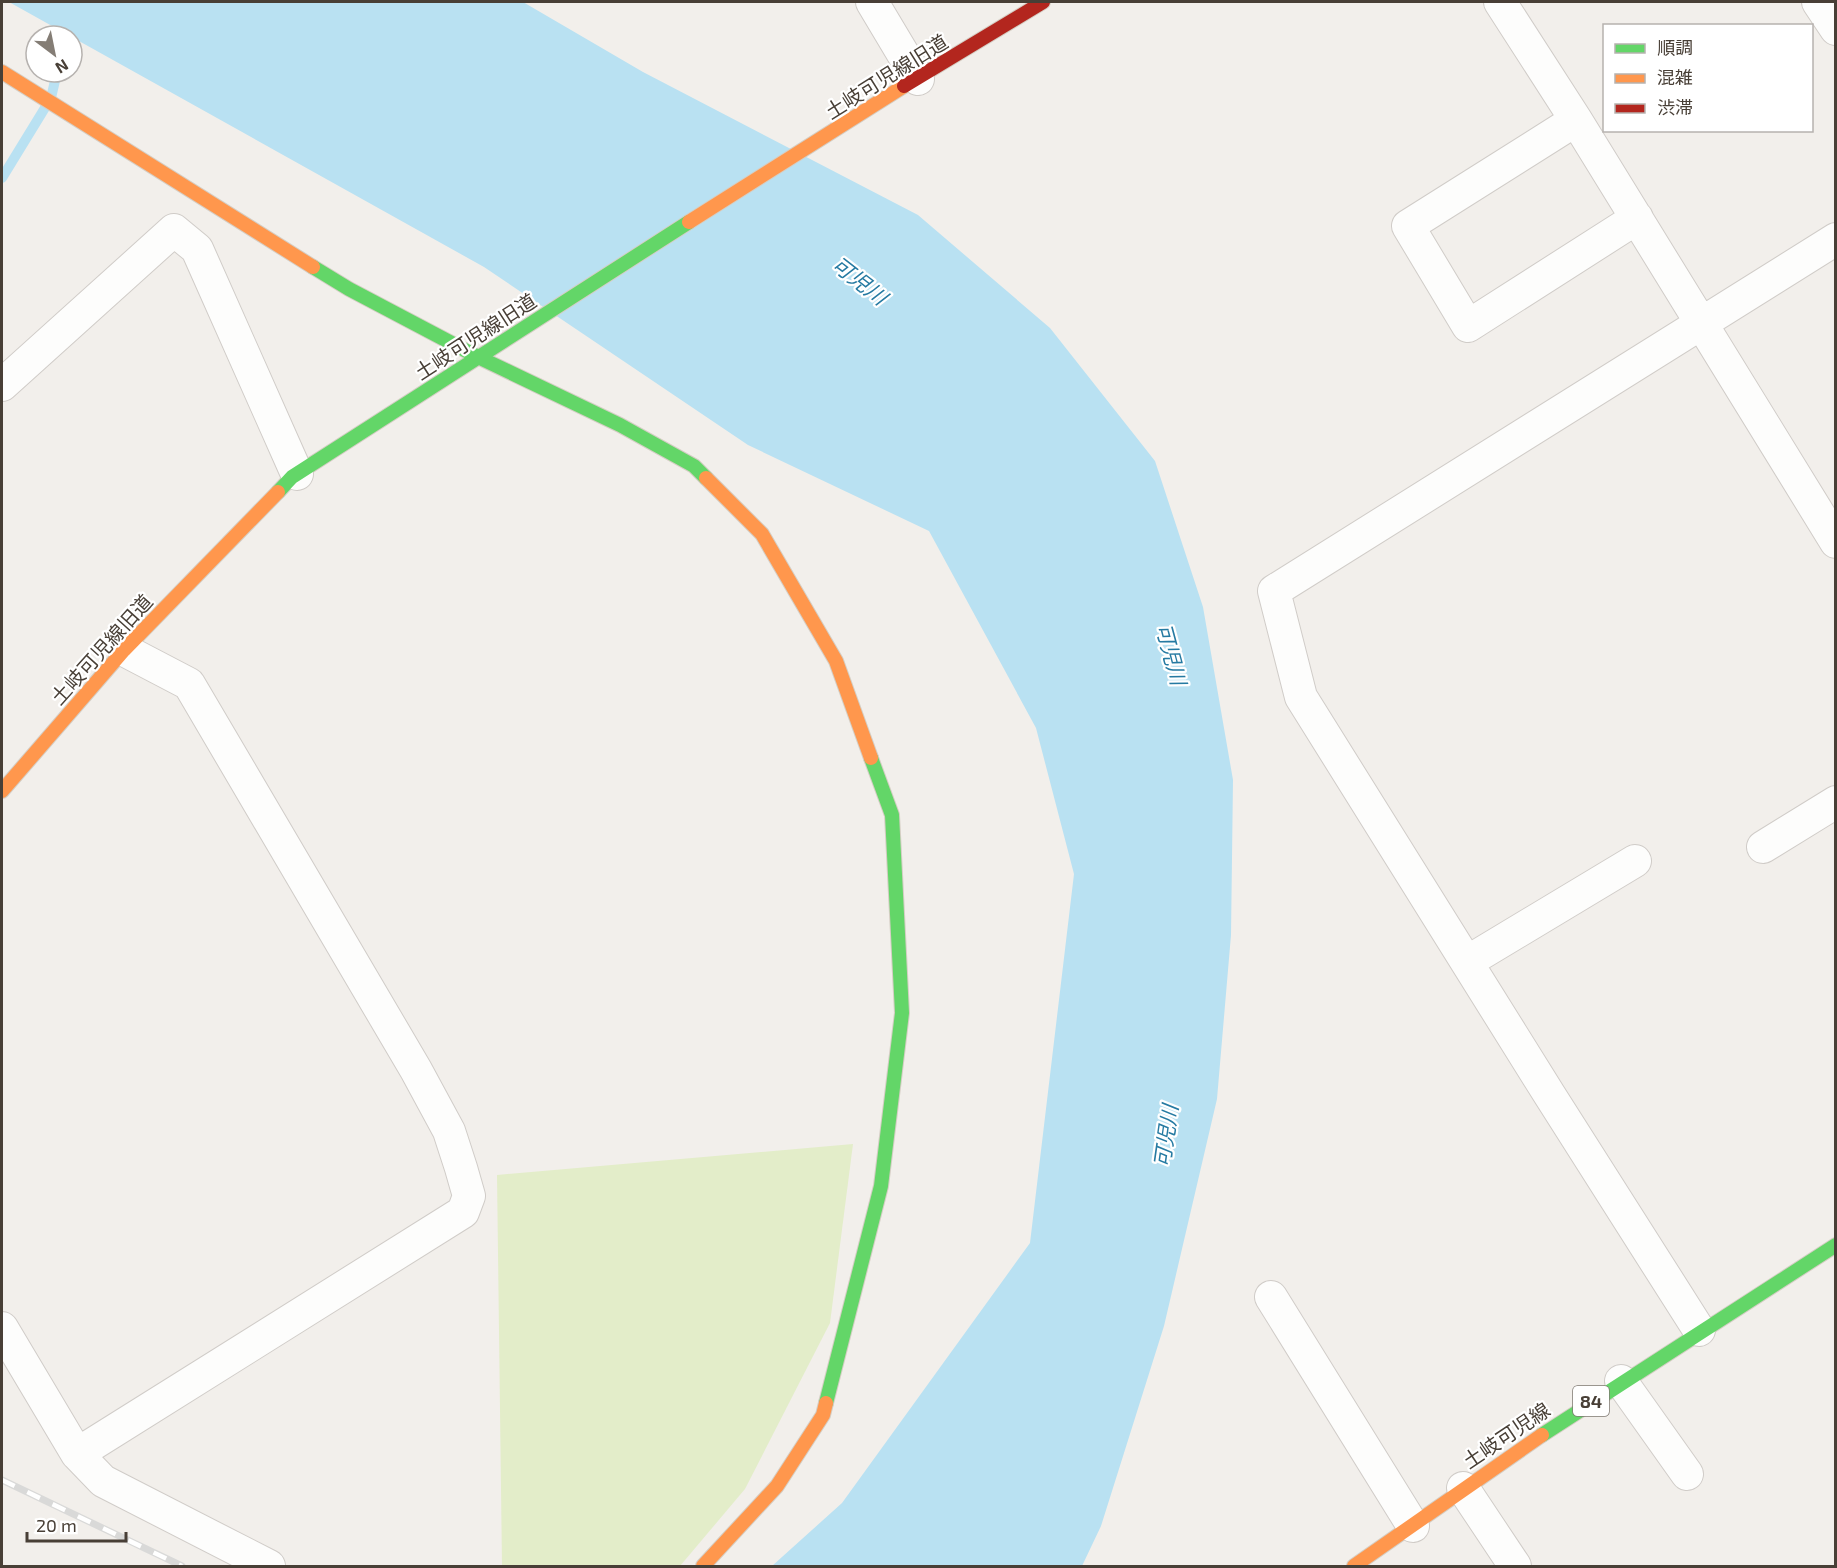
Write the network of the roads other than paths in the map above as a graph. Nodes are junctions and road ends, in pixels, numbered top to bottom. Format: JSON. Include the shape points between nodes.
{"nodes":[{"id":1,"x":872,"y":2,"type":"edge"},
{"id":2,"x":1042,"y":2,"type":"edge"},
{"id":3,"x":1500,"y":2,"type":"edge"},
{"id":4,"x":1818,"y":2,"type":"edge"},
{"id":5,"x":1836,"y":29,"type":"edge"},
{"id":6,"x":2,"y":72,"type":"edge"},
{"id":7,"x":918,"y":79,"type":"junction"},
{"id":8,"x":1576,"y":120,"type":"junction"},
{"id":9,"x":1637,"y":218,"type":"junction"},
{"id":10,"x":1836,"y":238,"type":"edge"},
{"id":11,"x":1701,"y":322,"type":"junction"},
{"id":12,"x":477,"y":357,"type":"junction"},
{"id":13,"x":2,"y":385,"type":"edge"},
{"id":14,"x":297,"y":474,"type":"junction"},
{"id":15,"x":1836,"y":542,"type":"edge"},
{"id":16,"x":124,"y":650,"type":"junction"},
{"id":17,"x":2,"y":791,"type":"edge"},
{"id":18,"x":1836,"y":802,"type":"edge"},
{"id":19,"x":1763,"y":847,"type":"dead end"},
{"id":20,"x":1635,"y":861,"type":"dead end"},
{"id":21,"x":1467,"y":962,"type":"junction"},
{"id":22,"x":1836,"y":1245,"type":"edge"},
{"id":23,"x":1271,"y":1297,"type":"dead end"},
{"id":24,"x":2,"y":1328,"type":"edge"},
{"id":25,"x":1700,"y":1330,"type":"junction"},
{"id":26,"x":1621,"y":1381,"type":"junction"},
{"id":27,"x":78,"y":1454,"type":"junction"},
{"id":28,"x":1687,"y":1474,"type":"dead end"},
{"id":29,"x":1464,"y":1488,"type":"junction"},
{"id":30,"x":1413,"y":1526,"type":"junction"},
{"id":31,"x":269,"y":1566,"type":"edge"},
{"id":32,"x":703,"y":1566,"type":"edge"},
{"id":33,"x":1354,"y":1566,"type":"edge"},
{"id":34,"x":1515,"y":1566,"type":"edge"}],
"edges":[{"from":1,"to":7,"type":"street"},
{"from":2,"to":7,"type":"street","name":"土岐可児線旧道"},
{"from":3,"to":8,"type":"street"},
{"from":4,"to":5,"type":"street"},
{"from":6,"to":12,"type":"street","via":[[349,289]]},
{"from":7,"to":12,"type":"street","name":"土岐可児線旧道"},
{"from":8,"to":9,"type":"street"},
{"from":8,"to":9,"type":"street","via":[[1408,226],[1468,326]]},
{"from":9,"to":11,"type":"street"},
{"from":10,"to":11,"type":"street"},
{"from":11,"to":15,"type":"street"},
{"from":11,"to":21,"type":"street","via":[[1274,591],[1302,697]]},
{"from":12,"to":14,"type":"street","name":"土岐可児線旧道"},
{"from":12,"to":32,"type":"street","via":[[620,425],[694,466],[762,534],[836,661],[892,816],[902,1012],[881,1186],[823,1415],[777,1486]]},
{"from":13,"to":14,"type":"street","via":[[174,230],[197,249]]},
{"from":14,"to":16,"type":"street","name":"土岐可児線旧道"},
{"from":16,"to":17,"type":"street","name":"土岐可児線旧道"},
{"from":16,"to":27,"type":"street","via":[[189,684],[427,1090],[449,1131],[469,1196],[463,1212]]},
{"from":18,"to":19,"type":"street"},
{"from":20,"to":21,"type":"street"},
{"from":21,"to":25,"type":"street"},
{"from":22,"to":25,"type":"street","name":"土岐可児線","number":"84"},
{"from":23,"to":30,"type":"street"},
{"from":24,"to":27,"type":"street"},
{"from":25,"to":26,"type":"street","name":"土岐可児線","number":"84"},
{"from":26,"to":28,"type":"street"},
{"from":26,"to":29,"type":"street","name":"土岐可児線","number":"84"},
{"from":27,"to":31,"type":"street","via":[[103,1481]]},
{"from":29,"to":30,"type":"street","name":"土岐可児線","number":"84"},
{"from":29,"to":34,"type":"street"},
{"from":30,"to":33,"type":"street","name":"土岐可児線","number":"84"}]}
